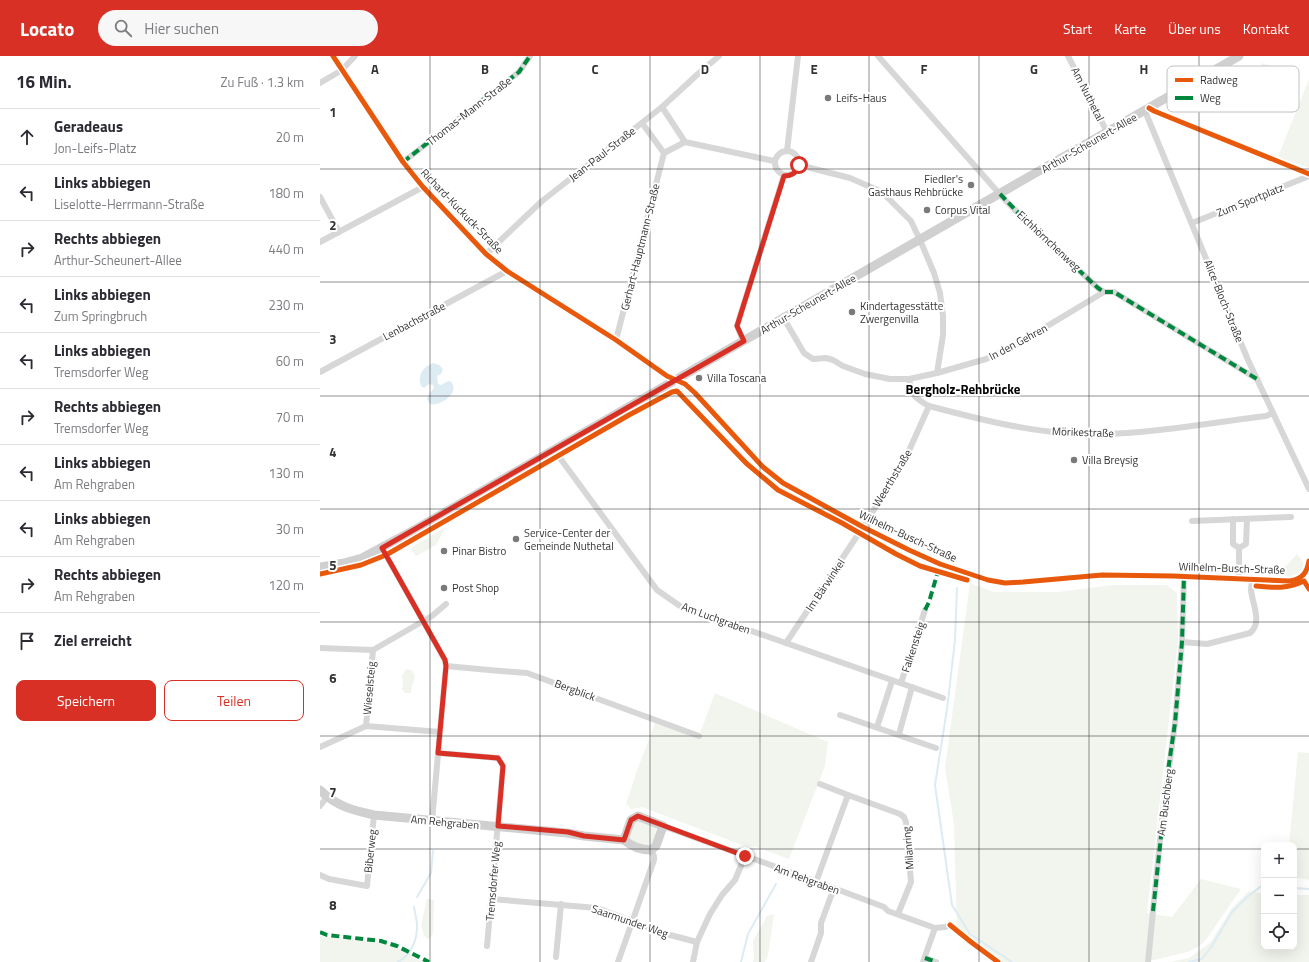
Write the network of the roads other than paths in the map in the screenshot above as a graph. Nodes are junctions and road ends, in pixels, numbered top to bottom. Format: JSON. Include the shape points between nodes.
{"nodes":[{"id":1,"x":333,"y":56,"type":"edge"},
{"id":2,"x":355,"y":56,"type":"edge"},
{"id":3,"x":530,"y":56,"type":"edge"},
{"id":4,"x":719,"y":56,"type":"edge"},
{"id":5,"x":798,"y":56,"type":"edge"},
{"id":6,"x":878,"y":56,"type":"edge"},
{"id":7,"x":1068,"y":56,"type":"edge"},
{"id":8,"x":1239,"y":56,"type":"edge"},
{"id":9,"x":1222,"y":66,"type":"edge"},
{"id":10,"x":342,"y":70,"type":"junction"},
{"id":11,"x":320,"y":83,"type":"edge"},
{"id":12,"x":1167,"y":98,"type":"edge"},
{"id":13,"x":662,"y":108,"type":"junction"},
{"id":14,"x":1145,"y":111,"type":"junction"},
{"id":15,"x":642,"y":123,"type":"junction"},
{"id":16,"x":1107,"y":132,"type":"junction"},
{"id":17,"x":685,"y":142,"type":"junction"},
{"id":18,"x":787,"y":151,"type":"junction"},
{"id":19,"x":664,"y":153,"type":"junction"},
{"id":20,"x":774,"y":161,"type":"junction"},
{"id":21,"x":403,"y":162,"type":"junction"},
{"id":22,"x":799,"y":165,"type":"junction"},
{"id":23,"x":784,"y":176,"type":"junction"},
{"id":24,"x":1309,"y":176,"type":"edge"},
{"id":25,"x":423,"y":187,"type":"junction"},
{"id":26,"x":1000,"y":194,"type":"junction"},
{"id":27,"x":320,"y":197,"type":"edge"},
{"id":28,"x":1192,"y":223,"type":"junction"},
{"id":29,"x":339,"y":232,"type":"junction"},
{"id":30,"x":920,"y":240,"type":"junction"},
{"id":31,"x":320,"y":242,"type":"edge"},
{"id":32,"x":486,"y":254,"type":"junction"},
{"id":33,"x":507,"y":271,"type":"junction"},
{"id":34,"x":1104,"y":292,"type":"junction"},
{"id":35,"x":783,"y":317,"type":"junction"},
{"id":36,"x":616,"y":340,"type":"junction"},
{"id":37,"x":744,"y":341,"type":"junction"},
{"id":38,"x":320,"y":372,"type":"edge"},
{"id":39,"x":937,"y":373,"type":"junction"},
{"id":40,"x":1257,"y":378,"type":"junction"},
{"id":41,"x":676,"y":379,"type":"junction"},
{"id":42,"x":909,"y":379,"type":"junction"},
{"id":43,"x":929,"y":406,"type":"junction"},
{"id":44,"x":1273,"y":413,"type":"junction"},
{"id":45,"x":554,"y":450,"type":"junction"},
{"id":46,"x":1309,"y":489,"type":"edge"},
{"id":47,"x":1292,"y":517,"type":"dead end"},
{"id":48,"x":1233,"y":519,"type":"junction"},
{"id":49,"x":1246,"y":519,"type":"junction"},
{"id":50,"x":1192,"y":521,"type":"dead end"},
{"id":51,"x":863,"y":527,"type":"junction"},
{"id":52,"x":382,"y":548,"type":"junction"},
{"id":53,"x":1239,"y":548,"type":"junction"},
{"id":54,"x":1309,"y":561,"type":"edge"},
{"id":55,"x":320,"y":567,"type":"edge"},
{"id":56,"x":1184,"y":576,"type":"junction"},
{"id":57,"x":1301,"y":577,"type":"junction"},
{"id":58,"x":1239,"y":579,"type":"junction"},
{"id":59,"x":1252,"y":580,"type":"junction"},
{"id":60,"x":1309,"y":589,"type":"edge"},
{"id":61,"x":446,"y":604,"type":"dead end"},
{"id":62,"x":924,"y":610,"type":"dead end"},
{"id":63,"x":424,"y":621,"type":"junction"},
{"id":64,"x":1182,"y":642,"type":"junction"},
{"id":65,"x":786,"y":643,"type":"junction"},
{"id":66,"x":320,"y":648,"type":"edge"},
{"id":67,"x":373,"y":650,"type":"junction"},
{"id":68,"x":446,"y":666,"type":"junction"},
{"id":69,"x":892,"y":680,"type":"junction"},
{"id":70,"x":901,"y":683,"type":"junction"},
{"id":71,"x":912,"y":687,"type":"junction"},
{"id":72,"x":943,"y":698,"type":"dead end"},
{"id":73,"x":840,"y":714,"type":"dead end"},
{"id":74,"x":366,"y":726,"type":"junction"},
{"id":75,"x":877,"y":727,"type":"junction"},
{"id":76,"x":440,"y":732,"type":"junction"},
{"id":77,"x":899,"y":734,"type":"junction"},
{"id":78,"x":699,"y":736,"type":"dead end"},
{"id":79,"x":320,"y":747,"type":"edge"},
{"id":80,"x":936,"y":748,"type":"dead end"},
{"id":81,"x":438,"y":753,"type":"junction"},
{"id":82,"x":820,"y":784,"type":"dead end"},
{"id":83,"x":320,"y":790,"type":"edge"},
{"id":84,"x":848,"y":795,"type":"junction"},
{"id":85,"x":327,"y":797,"type":"junction"},
{"id":86,"x":320,"y":806,"type":"edge"},
{"id":87,"x":374,"y":815,"type":"junction"},
{"id":88,"x":432,"y":821,"type":"junction"},
{"id":89,"x":498,"y":826,"type":"junction"},
{"id":90,"x":663,"y":826,"type":"junction"},
{"id":91,"x":624,"y":840,"type":"junction"},
{"id":92,"x":651,"y":850,"type":"junction"},
{"id":93,"x":745,"y":856,"type":"junction"},
{"id":94,"x":320,"y":875,"type":"edge"},
{"id":95,"x":816,"y":882,"type":"junction"},
{"id":96,"x":834,"y":888,"type":"junction"},
{"id":97,"x":491,"y":899,"type":"junction"},
{"id":98,"x":561,"y":904,"type":"junction"},
{"id":99,"x":898,"y":914,"type":"junction"},
{"id":100,"x":633,"y":921,"type":"junction"},
{"id":101,"x":950,"y":925,"type":"dead end"},
{"id":102,"x":936,"y":928,"type":"junction"},
{"id":103,"x":697,"y":942,"type":"junction"},
{"id":104,"x":487,"y":946,"type":"dead end"},
{"id":105,"x":556,"y":957,"type":"dead end"},
{"id":106,"x":924,"y":960,"type":"edge"},
{"id":107,"x":618,"y":962,"type":"edge"},
{"id":108,"x":693,"y":962,"type":"edge"},
{"id":109,"x":811,"y":962,"type":"edge"},
{"id":110,"x":936,"y":962,"type":"edge"},
{"id":111,"x":1148,"y":962,"type":"edge"}],
"edges":[{"from":1,"to":10,"type":"street","name":"Richard-Kuckuck-Straße"},
{"from":2,"to":10,"type":"street"},
{"from":3,"to":21,"type":"street","name":"Thomas-Mann-Straße","via":[[519,72]]},
{"from":4,"to":13,"type":"street","name":"Jean-Paul-Straße"},
{"from":5,"to":18,"type":"street"},
{"from":6,"to":26,"type":"street","name":"Eichhörnchenweg"},
{"from":7,"to":16,"type":"street","name":"Am Nuthetal"},
{"from":8,"to":9,"type":"main road","name":"Arthur-Scheunert-Allee"},
{"from":10,"to":11,"type":"street"},
{"from":10,"to":21,"type":"street","name":"Richard-Kuckuck-Straße"},
{"from":12,"to":14,"type":"main road","name":"Arthur-Scheunert-Allee"},
{"from":13,"to":15,"type":"street","name":"Jean-Paul-Straße"},
{"from":13,"to":17,"type":"street"},
{"from":14,"to":16,"type":"main road","name":"Arthur-Scheunert-Allee"},
{"from":14,"to":28,"type":"street","name":"Alice-Bloch-Straße"},
{"from":15,"to":19,"type":"street"},
{"from":15,"to":32,"type":"street","name":"Jean-Paul-Straße","via":[[542,200]]},
{"from":16,"to":26,"type":"main road","name":"Arthur-Scheunert-Allee"},
{"from":17,"to":19,"type":"street"},
{"from":17,"to":20,"type":"street"},
{"from":18,"to":20,"type":"street","via":[[779,153]]},
{"from":18,"to":22,"type":"street","via":[[796,155]]},
{"from":19,"to":36,"type":"street","name":"Gerhart-Hauptmann-Straße"},
{"from":20,"to":23,"type":"street","via":[[776,170]]},
{"from":21,"to":25,"type":"street","name":"Richard-Kuckuck-Straße"},
{"from":22,"to":23,"type":"street","via":[[794,174]]},
{"from":22,"to":30,"type":"street","via":[[850,178],[882,192],[911,221]]},
{"from":23,"to":37,"type":"street","via":[[737,326]]},
{"from":24,"to":28,"type":"street","name":"Zum Sportplatz"},
{"from":25,"to":29,"type":"street"},
{"from":25,"to":32,"type":"street","name":"Richard-Kuckuck-Straße"},
{"from":26,"to":30,"type":"main road","name":"Arthur-Scheunert-Allee"},
{"from":26,"to":34,"type":"street","name":"Eichhörnchenweg"},
{"from":27,"to":29,"type":"street"},
{"from":28,"to":40,"type":"street","name":"Alice-Bloch-Straße"},
{"from":29,"to":31,"type":"street"},
{"from":30,"to":35,"type":"main road","name":"Arthur-Scheunert-Allee"},
{"from":30,"to":39,"type":"street","via":[[934,273],[943,316]]},
{"from":32,"to":33,"type":"street","name":"Richard-Kuckuck-Straße"},
{"from":33,"to":36,"type":"street","name":"Richard-Kuckuck-Straße"},
{"from":33,"to":38,"type":"street","name":"Lenbachstraße"},
{"from":34,"to":39,"type":"street","name":"In den Gehren","via":[[1014,346],[986,359]]},
{"from":34,"to":40,"type":"street","name":"Eichhörnchenweg","via":[[1114,292]]},
{"from":35,"to":37,"type":"main road","name":"Arthur-Scheunert-Allee"},
{"from":35,"to":42,"type":"street","name":"In den Gehren","via":[[804,353],[813,359],[826,358],[883,378]]},
{"from":36,"to":41,"type":"street","name":"Richard-Kuckuck-Straße","via":[[662,373]]},
{"from":37,"to":41,"type":"main road","name":"Arthur-Scheunert-Allee"},
{"from":39,"to":42,"type":"street","name":"In den Gehren"},
{"from":40,"to":44,"type":"street","name":"Alice-Bloch-Straße"},
{"from":41,"to":45,"type":"main road","name":"Arthur-Scheunert-Allee"},
{"from":41,"to":51,"type":"street","name":"Wilhelm-Busch-Straße","via":[[695,393],[763,467],[782,483]]},
{"from":42,"to":43,"type":"street","name":"Mörikestraße","via":[[912,393]]},
{"from":43,"to":44,"type":"street","name":"Mörikestraße","via":[[1000,424],[1067,433],[1119,434],[1266,416]]},
{"from":43,"to":51,"type":"street","name":"Weerthstraße","via":[[903,464]]},
{"from":44,"to":46,"type":"street","name":"Alice-Bloch-Straße"},
{"from":45,"to":52,"type":"main road","name":"Arthur-Scheunert-Allee"},
{"from":45,"to":65,"type":"street","name":"Am Luchgraben","via":[[657,590],[680,606]]},
{"from":47,"to":49,"type":"street"},
{"from":48,"to":49,"type":"street"},
{"from":48,"to":50,"type":"street"},
{"from":48,"to":53,"type":"street","name":"Wilhelm-Busch-Straße","via":[[1233,544]]},
{"from":49,"to":53,"type":"street","name":"Wilhelm-Busch-Straße","via":[[1246,544]]},
{"from":51,"to":56,"type":"street","name":"Wilhelm-Busch-Straße","via":[[940,564],[1005,583],[1102,575]]},
{"from":51,"to":65,"type":"street","name":"Im Bärwinkel"},
{"from":52,"to":55,"type":"main road","name":"Arthur-Scheunert-Allee","via":[[362,558]]},
{"from":52,"to":63,"type":"street"},
{"from":53,"to":58,"type":"street","name":"Wilhelm-Busch-Straße"},
{"from":54,"to":57,"type":"street","via":[[1308,569]]},
{"from":56,"to":58,"type":"street","name":"Wilhelm-Busch-Straße"},
{"from":56,"to":64,"type":"street","name":"Am Buschberg"},
{"from":57,"to":59,"type":"street","name":"Wilhelm-Busch-Straße","via":[[1290,581]]},
{"from":57,"to":60,"type":"street"},
{"from":58,"to":59,"type":"street","name":"Wilhelm-Busch-Straße"},
{"from":59,"to":64,"type":"street","via":[[1251,590],[1257,621],[1254,630],[1207,644]]},
{"from":61,"to":63,"type":"street"},
{"from":62,"to":70,"type":"street","name":"Falkensteig"},
{"from":63,"to":67,"type":"street"},
{"from":63,"to":68,"type":"street","via":[[444,656]]},
{"from":64,"to":111,"type":"street","name":"Am Buschberg"},
{"from":65,"to":69,"type":"street","name":"Am Luchgraben"},
{"from":66,"to":67,"type":"street"},
{"from":67,"to":74,"type":"street","name":"Wieselsteig"},
{"from":68,"to":76,"type":"street"},
{"from":68,"to":78,"type":"street","name":"Bergblick","via":[[527,673]]},
{"from":69,"to":70,"type":"street","name":"Am Luchgraben"},
{"from":69,"to":75,"type":"street"},
{"from":70,"to":71,"type":"street","name":"Am Luchgraben"},
{"from":71,"to":72,"type":"street","name":"Am Luchgraben"},
{"from":71,"to":77,"type":"street"},
{"from":73,"to":75,"type":"street"},
{"from":74,"to":76,"type":"street"},
{"from":74,"to":79,"type":"street"},
{"from":75,"to":77,"type":"street"},
{"from":76,"to":81,"type":"street"},
{"from":77,"to":80,"type":"street"},
{"from":81,"to":88,"type":"street"},
{"from":81,"to":89,"type":"street","name":"Tremsdorfer Weg","via":[[498,758],[503,766]]},
{"from":82,"to":84,"type":"street","name":"Milanring"},
{"from":83,"to":85,"type":"main road","name":"Am Rehgraben"},
{"from":84,"to":95,"type":"street"},
{"from":84,"to":99,"type":"street","name":"Milanring","via":[[904,817],[911,882]]},
{"from":85,"to":86,"type":"street"},
{"from":85,"to":87,"type":"main road","name":"Am Rehgraben","via":[[348,809]]},
{"from":87,"to":88,"type":"main road","name":"Am Rehgraben"},
{"from":87,"to":94,"type":"street","name":"Biberweg","via":[[367,886]]},
{"from":88,"to":89,"type":"main road","name":"Am Rehgraben"},
{"from":89,"to":91,"type":"main road","name":"Am Rehgraben"},
{"from":89,"to":97,"type":"street","name":"Tremsdorfer Weg"},
{"from":90,"to":91,"type":"main road","name":"Am Rehgraben","via":[[638,816],[631,820]]},
{"from":90,"to":92,"type":"main road","via":[[656,846]]},
{"from":90,"to":93,"type":"street","name":"Am Rehgraben"},
{"from":91,"to":92,"type":"main road","name":"Am Rehgraben","via":[[644,850]]},
{"from":92,"to":100,"type":"street","via":[[654,860]]},
{"from":93,"to":95,"type":"street","name":"Am Rehgraben"},
{"from":93,"to":103,"type":"street","via":[[735,880],[711,912]]},
{"from":95,"to":96,"type":"street","name":"Am Rehgraben"},
{"from":96,"to":99,"type":"street","name":"Am Rehgraben"},
{"from":96,"to":109,"type":"street"},
{"from":97,"to":98,"type":"street","name":"Saarmunder Weg"},
{"from":97,"to":104,"type":"street","name":"Tremsdorfer Weg"},
{"from":98,"to":100,"type":"street","name":"Saarmunder Weg","via":[[597,908]]},
{"from":98,"to":105,"type":"street"},
{"from":99,"to":102,"type":"street","name":"Am Rehgraben"},
{"from":100,"to":103,"type":"street","name":"Saarmunder Weg","via":[[666,934]]},
{"from":100,"to":107,"type":"street"},
{"from":101,"to":102,"type":"street"},
{"from":102,"to":106,"type":"street"},
{"from":103,"to":108,"type":"street"},
{"from":106,"to":110,"type":"street"}]}
